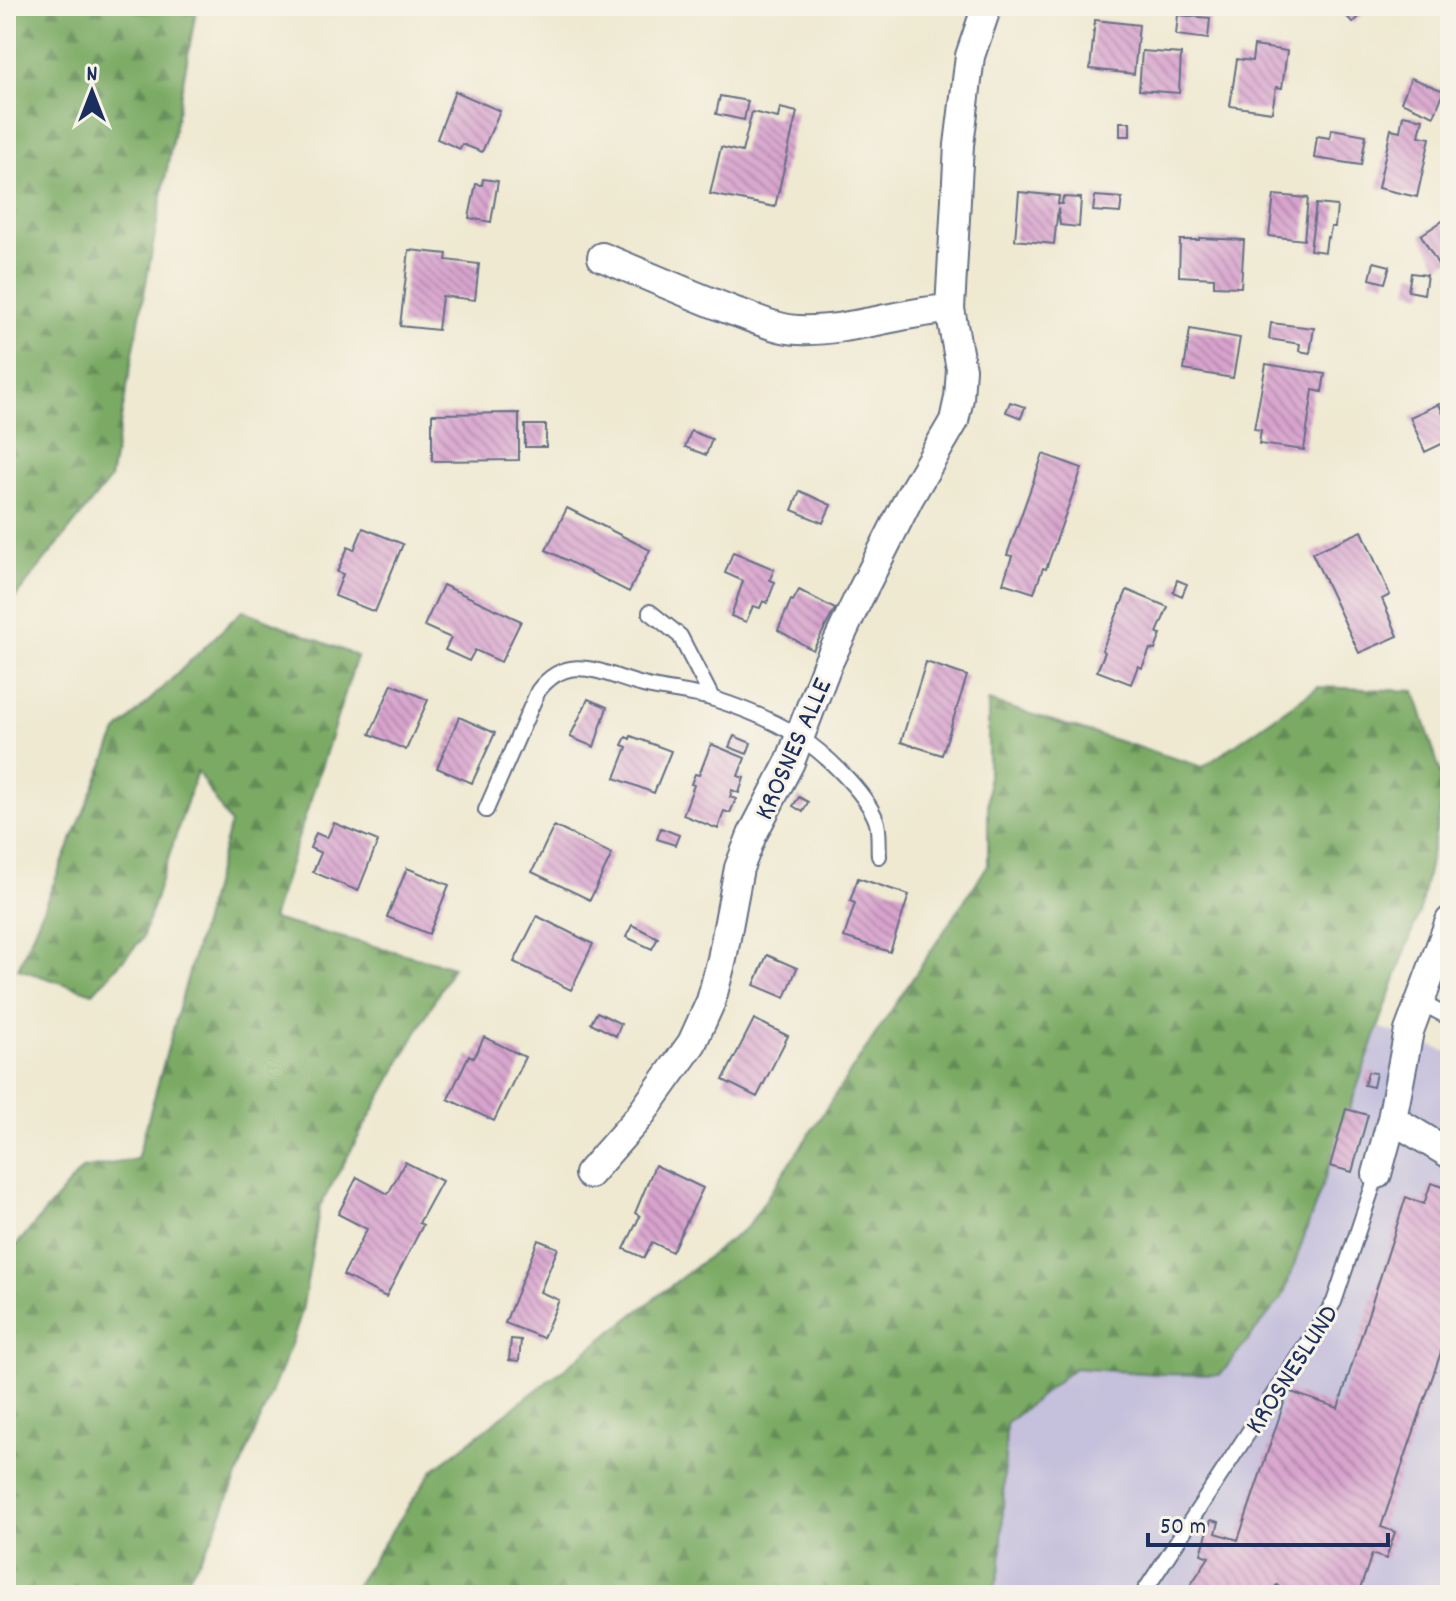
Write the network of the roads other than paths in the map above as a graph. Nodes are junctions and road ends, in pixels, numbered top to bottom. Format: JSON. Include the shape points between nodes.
{"nodes":[{"id":1,"x":987,"y":6,"type":"edge"},
{"id":2,"x":602,"y":257,"type":"dead end"},
{"id":3,"x":950,"y":309,"type":"junction"},
{"id":4,"x":650,"y":612,"type":"dead end"},
{"id":5,"x":712,"y":698,"type":"junction"},
{"id":6,"x":798,"y":736,"type":"junction"},
{"id":7,"x":486,"y":810,"type":"dead end"},
{"id":8,"x":879,"y":856,"type":"dead end"},
{"id":9,"x":1450,"y":921,"type":"edge"},
{"id":10,"x":1418,"y":1001,"type":"junction"},
{"id":11,"x":1450,"y":1018,"type":"edge"},
{"id":12,"x":1392,"y":1119,"type":"junction"},
{"id":13,"x":1450,"y":1154,"type":"edge"},
{"id":14,"x":589,"y":1174,"type":"dead end"},
{"id":15,"x":1377,"y":1174,"type":"joint"},
{"id":16,"x":1142,"y":1595,"type":"edge"}],
"edges":[{"from":1,"to":3,"type":"street","name":"KROSNES ALLE","via":[[970,56],[964,98]]},
{"from":2,"to":3,"type":"street","via":[[728,309],[796,330]]},
{"from":3,"to":6,"type":"street","name":"KROSNES ALLE","via":[[961,369],[954,421],[857,601]]},
{"from":4,"to":5,"type":"lane","via":[[680,636]]},
{"from":5,"to":6,"type":"lane"},
{"from":5,"to":7,"type":"lane","via":[[585,668],[560,672],[538,691]]},
{"from":6,"to":8,"type":"lane","via":[[844,775],[868,804],[878,821]]},
{"from":6,"to":14,"type":"street","name":"KROSNES ALLE","via":[[739,868],[711,1001],[692,1043],[639,1117]]},
{"from":9,"to":10,"type":"street","name":"KROSNESLUND"},
{"from":10,"to":11,"type":"lane"},
{"from":10,"to":12,"type":"street","name":"KROSNESLUND"},
{"from":12,"to":13,"type":"street"},
{"from":12,"to":15,"type":"street","name":"KROSNESLUND"},
{"from":15,"to":16,"type":"lane","name":"KROSNESLUND","via":[[1334,1302]]}]}
